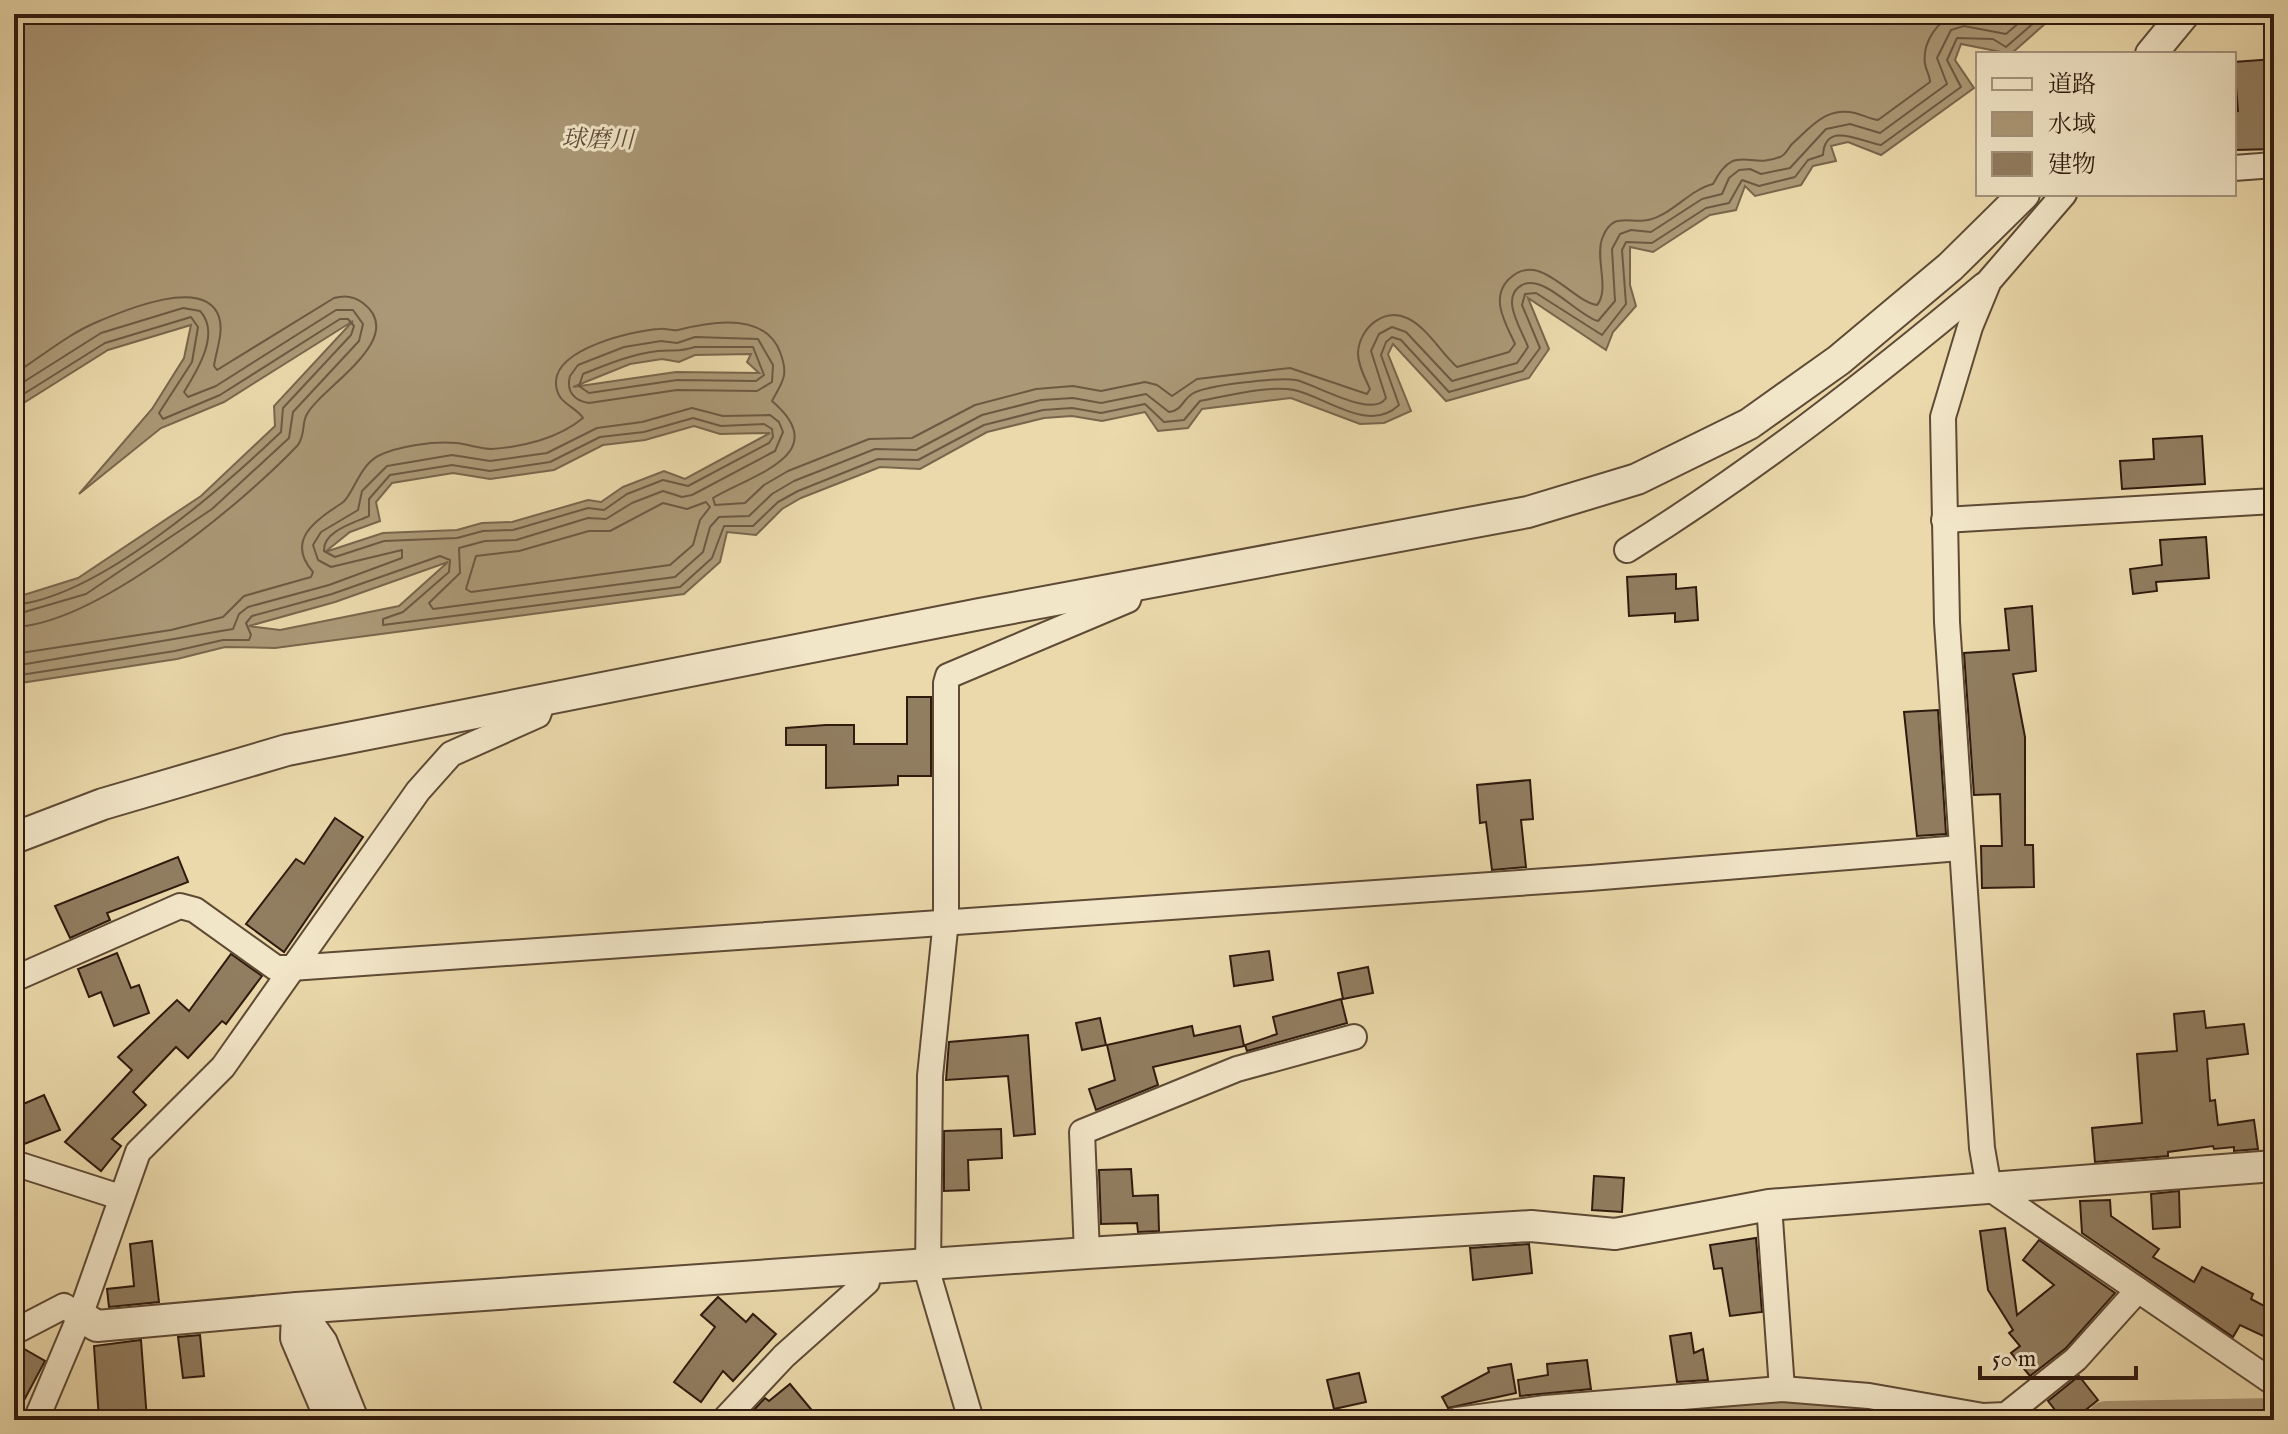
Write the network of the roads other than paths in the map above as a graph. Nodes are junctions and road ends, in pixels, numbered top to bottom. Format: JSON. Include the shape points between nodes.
{"nodes":[{"id":1,"x":2175,"y":33,"type":"edge"},
{"id":2,"x":2153,"y":52,"type":"edge"},
{"id":3,"x":2274,"y":165,"type":"edge"},
{"id":4,"x":2236,"y":168,"type":"edge"},
{"id":5,"x":2022,"y":196,"type":"edge"},
{"id":6,"x":2062,"y":196,"type":"edge"},
{"id":7,"x":1989,"y":281,"type":"junction"},
{"id":8,"x":2274,"y":501,"type":"edge"},
{"id":9,"x":1944,"y":520,"type":"junction"},
{"id":10,"x":1627,"y":550,"type":"dead end"},
{"id":11,"x":1132,"y":588,"type":"junction"},
{"id":12,"x":543,"y":701,"type":"junction"},
{"id":13,"x":14,"y":838,"type":"edge"},
{"id":14,"x":1960,"y":848,"type":"junction"},
{"id":15,"x":946,"y":920,"type":"junction"},
{"id":16,"x":291,"y":968,"type":"junction"},
{"id":17,"x":14,"y":979,"type":"edge"},
{"id":18,"x":1354,"y":1037,"type":"dead end"},
{"id":19,"x":14,"y":1163,"type":"edge"},
{"id":20,"x":2274,"y":1166,"type":"edge"},
{"id":21,"x":1989,"y":1188,"type":"junction"},
{"id":22,"x":120,"y":1197,"type":"junction"},
{"id":23,"x":1769,"y":1205,"type":"junction"},
{"id":24,"x":1087,"y":1253,"type":"junction"},
{"id":25,"x":928,"y":1265,"type":"junction"},
{"id":26,"x":869,"y":1268,"type":"junction"},
{"id":27,"x":2138,"y":1290,"type":"junction"},
{"id":28,"x":297,"y":1308,"type":"junction"},
{"id":29,"x":80,"y":1316,"type":"junction"},
{"id":30,"x":14,"y":1332,"type":"edge"},
{"id":31,"x":2274,"y":1383,"type":"edge"},
{"id":32,"x":1782,"y":1389,"type":"junction"},
{"id":33,"x":1545,"y":1414,"type":"edge"},
{"id":34,"x":36,"y":1420,"type":"edge"},
{"id":35,"x":331,"y":1420,"type":"edge"},
{"id":36,"x":353,"y":1420,"type":"edge"},
{"id":37,"x":724,"y":1420,"type":"edge"},
{"id":38,"x":971,"y":1420,"type":"edge"},
{"id":39,"x":1457,"y":1420,"type":"edge"}],
"edges":[{"from":1,"to":2,"type":"street"},
{"from":3,"to":4,"type":"street"},
{"from":5,"to":11,"type":"street","via":[[1950,267],[1839,360],[1749,424],[1637,479],[1528,512]]},
{"from":6,"to":7,"type":"street"},
{"from":7,"to":9,"type":"street","via":[[1943,417]]},
{"from":7,"to":10,"type":"street","via":[[1854,394],[1715,495]]},
{"from":8,"to":9,"type":"street"},
{"from":9,"to":14,"type":"street"},
{"from":11,"to":12,"type":"street"},
{"from":11,"to":15,"type":"street","via":[[1128,600],[948,676]]},
{"from":12,"to":13,"type":"street","via":[[287,750],[103,804]]},
{"from":12,"to":16,"type":"street","via":[[538,715],[451,754],[418,791]]},
{"from":14,"to":15,"type":"street"},
{"from":14,"to":21,"type":"street"},
{"from":15,"to":16,"type":"street"},
{"from":15,"to":25,"type":"street","via":[[930,1076]]},
{"from":16,"to":17,"type":"street","via":[[276,968],[195,910],[180,906]]},
{"from":16,"to":22,"type":"street","via":[[223,1067],[138,1152]]},
{"from":18,"to":24,"type":"street","via":[[1237,1069],[1082,1132]]},
{"from":19,"to":22,"type":"street"},
{"from":20,"to":21,"type":"street"},
{"from":21,"to":23,"type":"street"},
{"from":21,"to":27,"type":"street"},
{"from":22,"to":29,"type":"street"},
{"from":23,"to":24,"type":"street","via":[[1615,1234],[1531,1226]]},
{"from":23,"to":32,"type":"street"},
{"from":24,"to":25,"type":"street"},
{"from":25,"to":26,"type":"street"},
{"from":25,"to":38,"type":"street"},
{"from":26,"to":28,"type":"street"},
{"from":26,"to":37,"type":"street","via":[[867,1282],[784,1356]]},
{"from":27,"to":31,"type":"street"},
{"from":27,"to":32,"type":"street","via":[[2076,1359],[2006,1415]]},
{"from":28,"to":29,"type":"street","via":[[97,1326]]},
{"from":28,"to":35,"type":"street","via":[[296,1338]]},
{"from":28,"to":36,"type":"street","via":[[322,1343]]},
{"from":29,"to":30,"type":"street","via":[[64,1306]]},
{"from":29,"to":34,"type":"street"},
{"from":32,"to":33,"type":"street"},
{"from":33,"to":39,"type":"street"}]}
